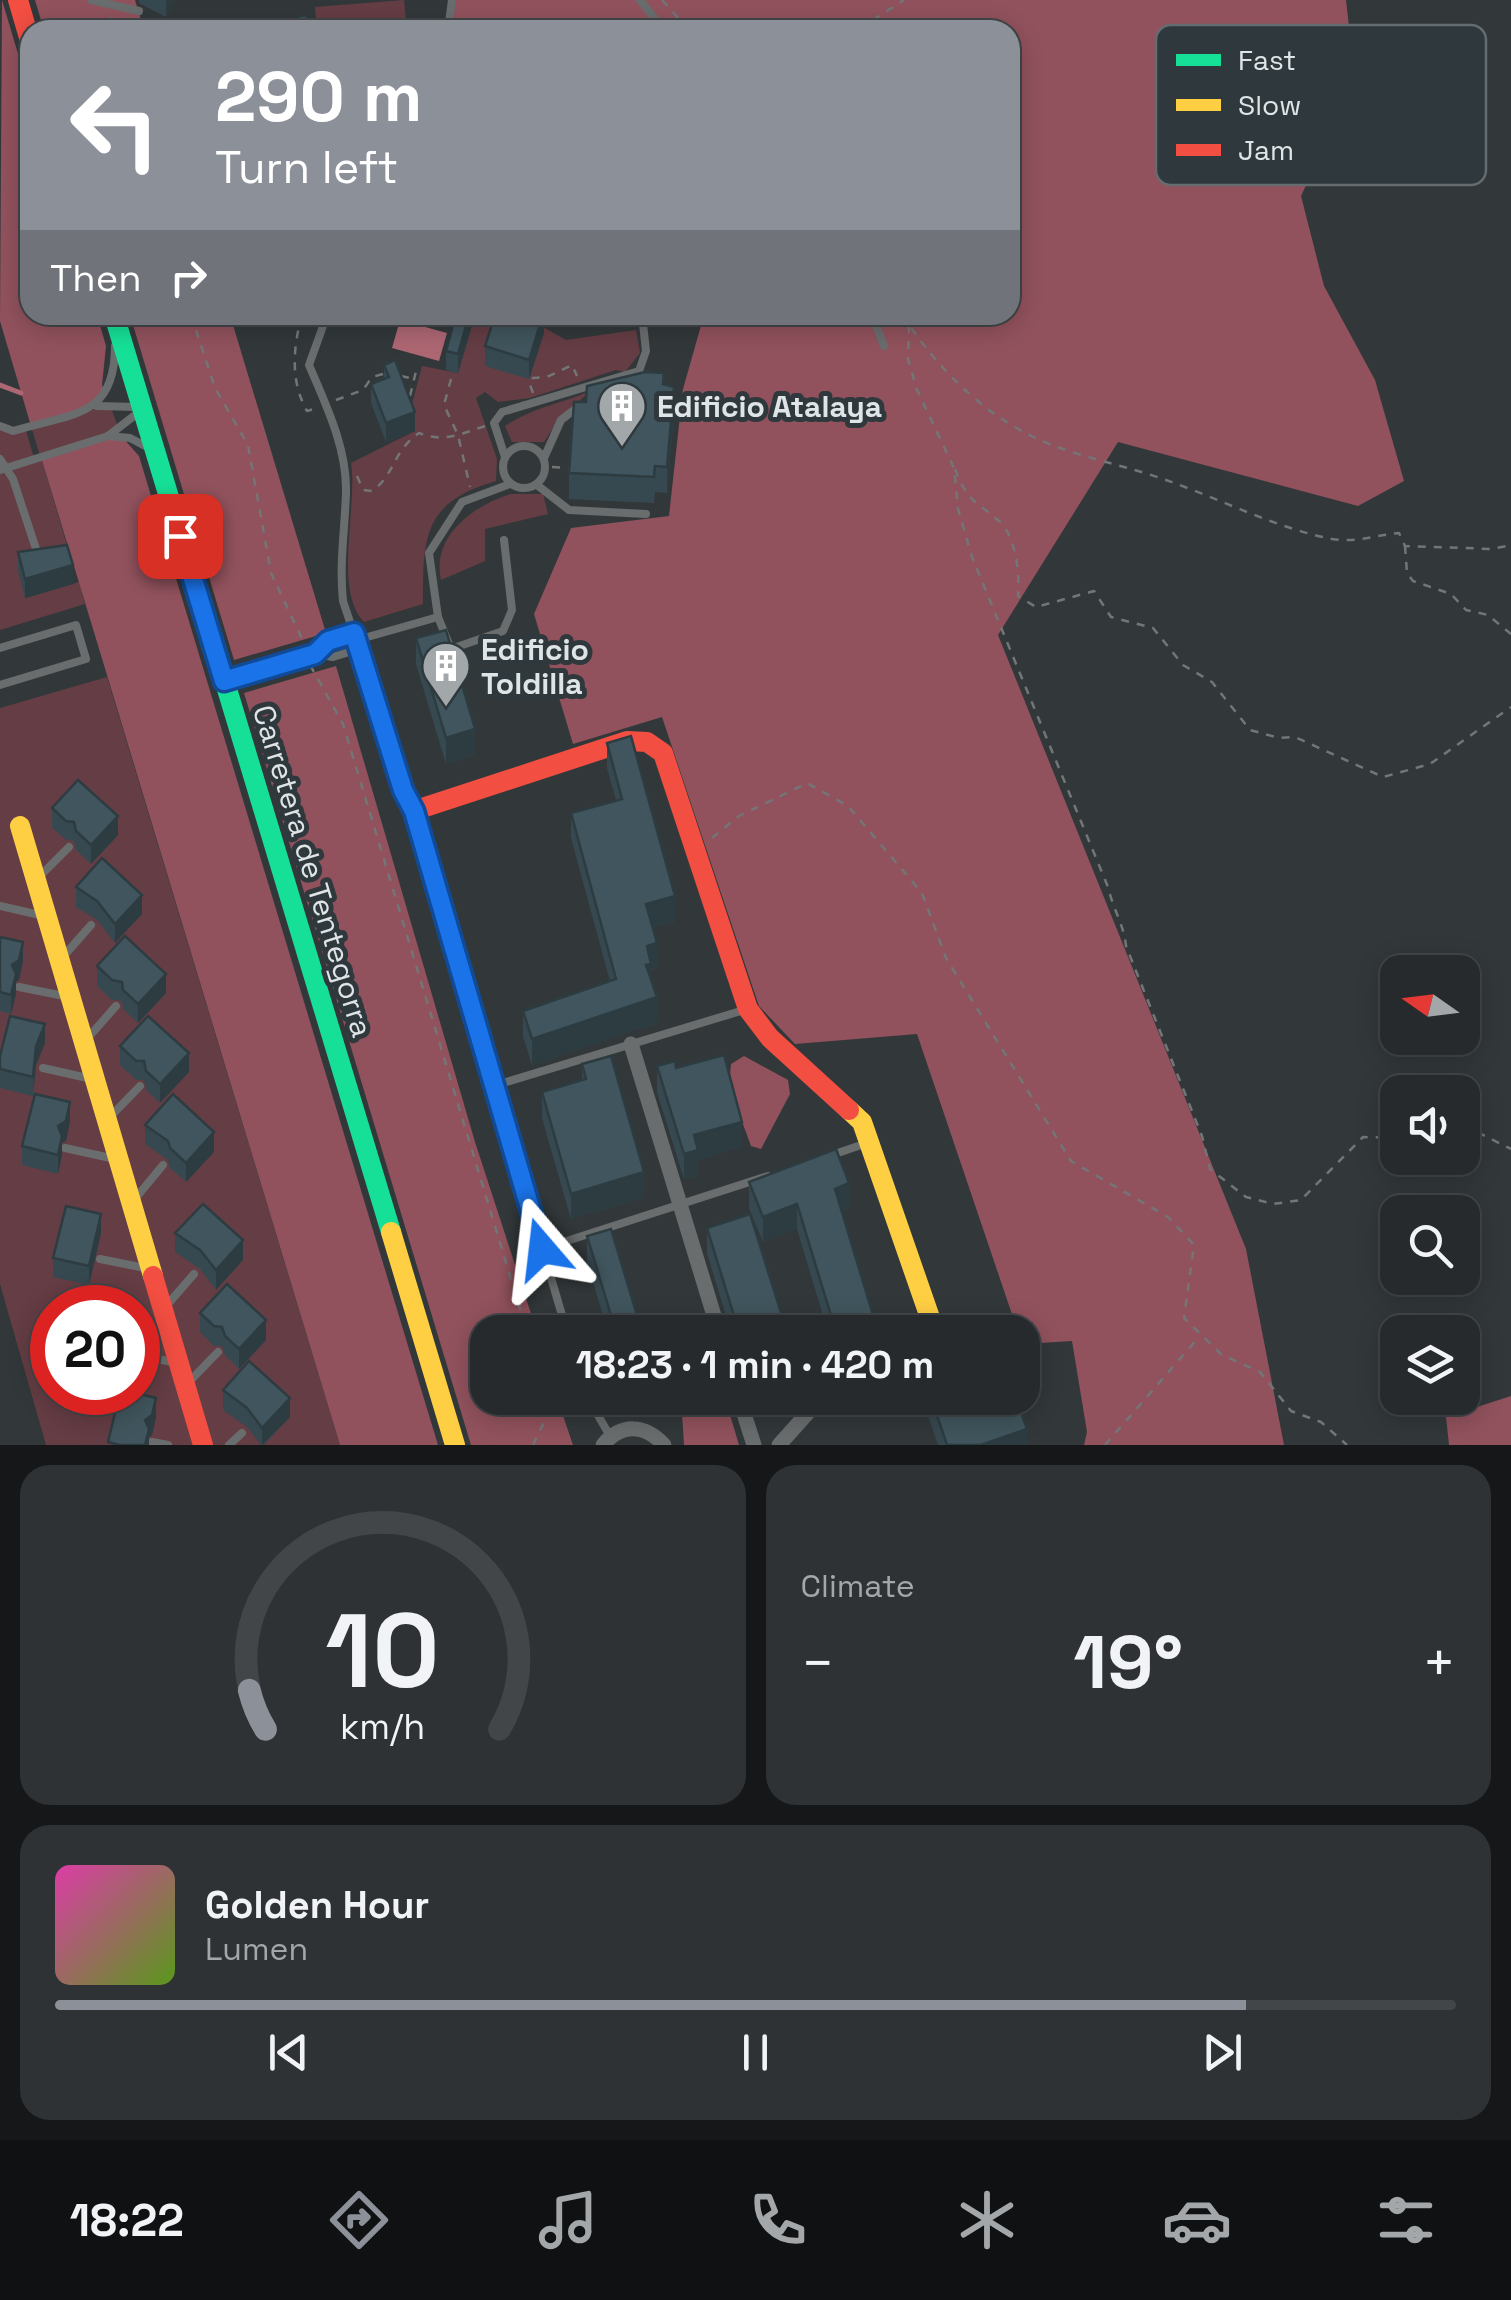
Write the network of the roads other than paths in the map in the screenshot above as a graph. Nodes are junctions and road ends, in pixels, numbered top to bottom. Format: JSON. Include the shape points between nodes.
{"nodes":[{"id":1,"x":90,"y":0,"type":"edge"},
{"id":2,"x":640,"y":0,"type":"edge"},
{"id":3,"x":138,"y":11,"type":"dead end"},
{"id":4,"x":656,"y":20,"type":"edge"},
{"id":5,"x":114,"y":325,"type":"edge"},
{"id":6,"x":117,"y":325,"type":"edge"},
{"id":7,"x":323,"y":325,"type":"edge"},
{"id":8,"x":643,"y":325,"type":"edge"},
{"id":9,"x":876,"y":325,"type":"edge"},
{"id":10,"x":884,"y":346,"type":"dead end"},
{"id":11,"x":589,"y":399,"type":"edge"},
{"id":12,"x":94,"y":406,"type":"junction"},
{"id":13,"x":142,"y":408,"type":"junction"},
{"id":14,"x":0,"y":426,"type":"edge"},
{"id":15,"x":108,"y":436,"type":"junction"},
{"id":16,"x":155,"y":451,"type":"junction"},
{"id":17,"x":505,"y":457,"type":"junction"},
{"id":18,"x":545,"y":462,"type":"junction"},
{"id":19,"x":1,"y":466,"type":"edge"},
{"id":20,"x":510,"y":484,"type":"junction"},
{"id":21,"x":537,"y":485,"type":"junction"},
{"id":22,"x":646,"y":514,"type":"dead end"},
{"id":23,"x":504,"y":540,"type":"dead end"},
{"id":24,"x":59,"y":554,"type":"edge"},
{"id":25,"x":438,"y":617,"type":"junction"},
{"id":26,"x":357,"y":641,"type":"junction"},
{"id":27,"x":0,"y":648,"type":"edge"},
{"id":28,"x":315,"y":654,"type":"junction"},
{"id":29,"x":224,"y":681,"type":"junction"},
{"id":30,"x":0,"y":685,"type":"edge"},
{"id":31,"x":414,"y":811,"type":"junction"},
{"id":32,"x":20,"y":826,"type":"dead end"},
{"id":33,"x":69,"y":846,"type":"dead end"},
{"id":34,"x":36,"y":880,"type":"junction"},
{"id":35,"x":0,"y":906,"type":"edge"},
{"id":36,"x":47,"y":916,"type":"junction"},
{"id":37,"x":92,"y":925,"type":"dead end"},
{"id":38,"x":60,"y":960,"type":"junction"},
{"id":39,"x":20,"y":987,"type":"edge"},
{"id":40,"x":71,"y":998,"type":"junction"},
{"id":41,"x":116,"y":1006,"type":"dead end"},
{"id":42,"x":748,"y":1009,"type":"junction"},
{"id":43,"x":84,"y":1042,"type":"junction"},
{"id":44,"x":631,"y":1044,"type":"junction"},
{"id":45,"x":42,"y":1068,"type":"dead end"},
{"id":46,"x":95,"y":1080,"type":"junction"},
{"id":47,"x":140,"y":1086,"type":"dead end"},
{"id":48,"x":492,"y":1086,"type":"junction"},
{"id":49,"x":107,"y":1120,"type":"junction"},
{"id":50,"x":872,"y":1141,"type":"junction"},
{"id":51,"x":65,"y":1148,"type":"edge"},
{"id":52,"x":820,"y":1159,"type":"edge"},
{"id":53,"x":119,"y":1160,"type":"junction"},
{"id":54,"x":163,"y":1165,"type":"dead end"},
{"id":55,"x":785,"y":1170,"type":"edge"},
{"id":56,"x":132,"y":1202,"type":"junction"},
{"id":57,"x":680,"y":1205,"type":"junction"},
{"id":58,"x":542,"y":1249,"type":"junction"},
{"id":59,"x":100,"y":1260,"type":"dead end"},
{"id":60,"x":151,"y":1269,"type":"junction"},
{"id":61,"x":194,"y":1274,"type":"dead end"},
{"id":62,"x":163,"y":1309,"type":"junction"},
{"id":63,"x":562,"y":1315,"type":"edge"},
{"id":64,"x":715,"y":1315,"type":"edge"},
{"id":65,"x":929,"y":1315,"type":"edge"},
{"id":66,"x":218,"y":1352,"type":"dead end"},
{"id":67,"x":160,"y":1360,"type":"edge"},
{"id":68,"x":179,"y":1364,"type":"junction"},
{"id":69,"x":186,"y":1386,"type":"junction"},
{"id":70,"x":595,"y":1415,"type":"edge"},
{"id":71,"x":744,"y":1415,"type":"edge"},
{"id":72,"x":806,"y":1415,"type":"edge"},
{"id":73,"x":242,"y":1433,"type":"dead end"},
{"id":74,"x":606,"y":1441,"type":"edge"},
{"id":75,"x":152,"y":1442,"type":"edge"},
{"id":76,"x":168,"y":1445,"type":"edge"},
{"id":77,"x":203,"y":1445,"type":"edge"},
{"id":78,"x":229,"y":1445,"type":"edge"},
{"id":79,"x":455,"y":1445,"type":"edge"},
{"id":80,"x":664,"y":1445,"type":"edge"},
{"id":81,"x":754,"y":1445,"type":"edge"},
{"id":82,"x":779,"y":1445,"type":"edge"}],
"edges":[{"from":1,"to":3,"type":"lane"},
{"from":2,"to":4,"type":"lane"},
{"from":5,"to":12,"type":"lane","via":[[112,382]]},
{"from":6,"to":13,"type":"street","name":"Carretera de Tentegorra"},
{"from":7,"to":26,"type":"lane","via":[[309,365],[342,460],[339,566]]},
{"from":8,"to":17,"type":"lane","via":[[646,351],[638,370],[502,412],[494,424]]},
{"from":9,"to":10,"type":"lane"},
{"from":11,"to":18,"type":"lane","via":[[560,420]]},
{"from":12,"to":13,"type":"lane"},
{"from":12,"to":14,"type":"lane","via":[[13,431]]},
{"from":13,"to":15,"type":"lane"},
{"from":13,"to":16,"type":"street","name":"Carretera de Tentegorra"},
{"from":15,"to":16,"type":"lane"},
{"from":15,"to":19,"type":"lane"},
{"from":16,"to":29,"type":"street","name":"Carretera de Tentegorra"},
{"from":17,"to":18,"type":"lane","via":[[524,446]]},
{"from":17,"to":20,"type":"lane"},
{"from":18,"to":21,"type":"lane"},
{"from":19,"to":24,"type":"lane","via":[[12,479],[40,560]]},
{"from":20,"to":21,"type":"lane"},
{"from":20,"to":25,"type":"lane","via":[[462,502],[429,553]]},
{"from":21,"to":22,"type":"lane","via":[[569,510]]},
{"from":23,"to":25,"type":"lane","via":[[512,610],[503,631],[451,648]]},
{"from":25,"to":26,"type":"lane"},
{"from":26,"to":28,"type":"lane","via":[[333,657]]},
{"from":26,"to":28,"type":"lane","via":[[328,641]]},
{"from":26,"to":31,"type":"lane"},
{"from":27,"to":30,"type":"lane","via":[[76,625],[86,659]]},
{"from":28,"to":29,"type":"lane"},
{"from":29,"to":79,"type":"street","name":"Carretera de Tentegorra"},
{"from":31,"to":42,"type":"street","via":[[638,740],[655,746],[668,762]]},
{"from":31,"to":48,"type":"lane"},
{"from":32,"to":34,"type":"street"},
{"from":33,"to":34,"type":"lane"},
{"from":34,"to":36,"type":"street"},
{"from":35,"to":36,"type":"lane"},
{"from":36,"to":38,"type":"street"},
{"from":37,"to":38,"type":"lane"},
{"from":38,"to":40,"type":"street"},
{"from":39,"to":40,"type":"lane"},
{"from":40,"to":43,"type":"street"},
{"from":41,"to":43,"type":"lane"},
{"from":42,"to":44,"type":"lane"},
{"from":42,"to":50,"type":"street","via":[[770,1038],[842,1100]]},
{"from":43,"to":46,"type":"street"},
{"from":44,"to":48,"type":"lane"},
{"from":44,"to":57,"type":"street"},
{"from":45,"to":46,"type":"lane"},
{"from":46,"to":49,"type":"street"},
{"from":47,"to":49,"type":"lane"},
{"from":48,"to":58,"type":"lane"},
{"from":49,"to":53,"type":"street"},
{"from":50,"to":52,"type":"lane"},
{"from":50,"to":65,"type":"street"},
{"from":51,"to":53,"type":"lane"},
{"from":53,"to":56,"type":"street"},
{"from":54,"to":56,"type":"lane"},
{"from":55,"to":57,"type":"lane"},
{"from":56,"to":60,"type":"street"},
{"from":57,"to":58,"type":"lane"},
{"from":57,"to":64,"type":"street"},
{"from":58,"to":63,"type":"lane"},
{"from":59,"to":60,"type":"lane"},
{"from":60,"to":62,"type":"street"},
{"from":61,"to":62,"type":"lane"},
{"from":62,"to":68,"type":"street"},
{"from":66,"to":69,"type":"lane"},
{"from":67,"to":68,"type":"lane"},
{"from":68,"to":69,"type":"street"},
{"from":69,"to":77,"type":"street"},
{"from":70,"to":74,"type":"lane"},
{"from":71,"to":81,"type":"street"},
{"from":72,"to":82,"type":"street"},
{"from":73,"to":78,"type":"lane"},
{"from":74,"to":80,"type":"street","via":[[632,1428]]},
{"from":75,"to":76,"type":"lane"}]}
